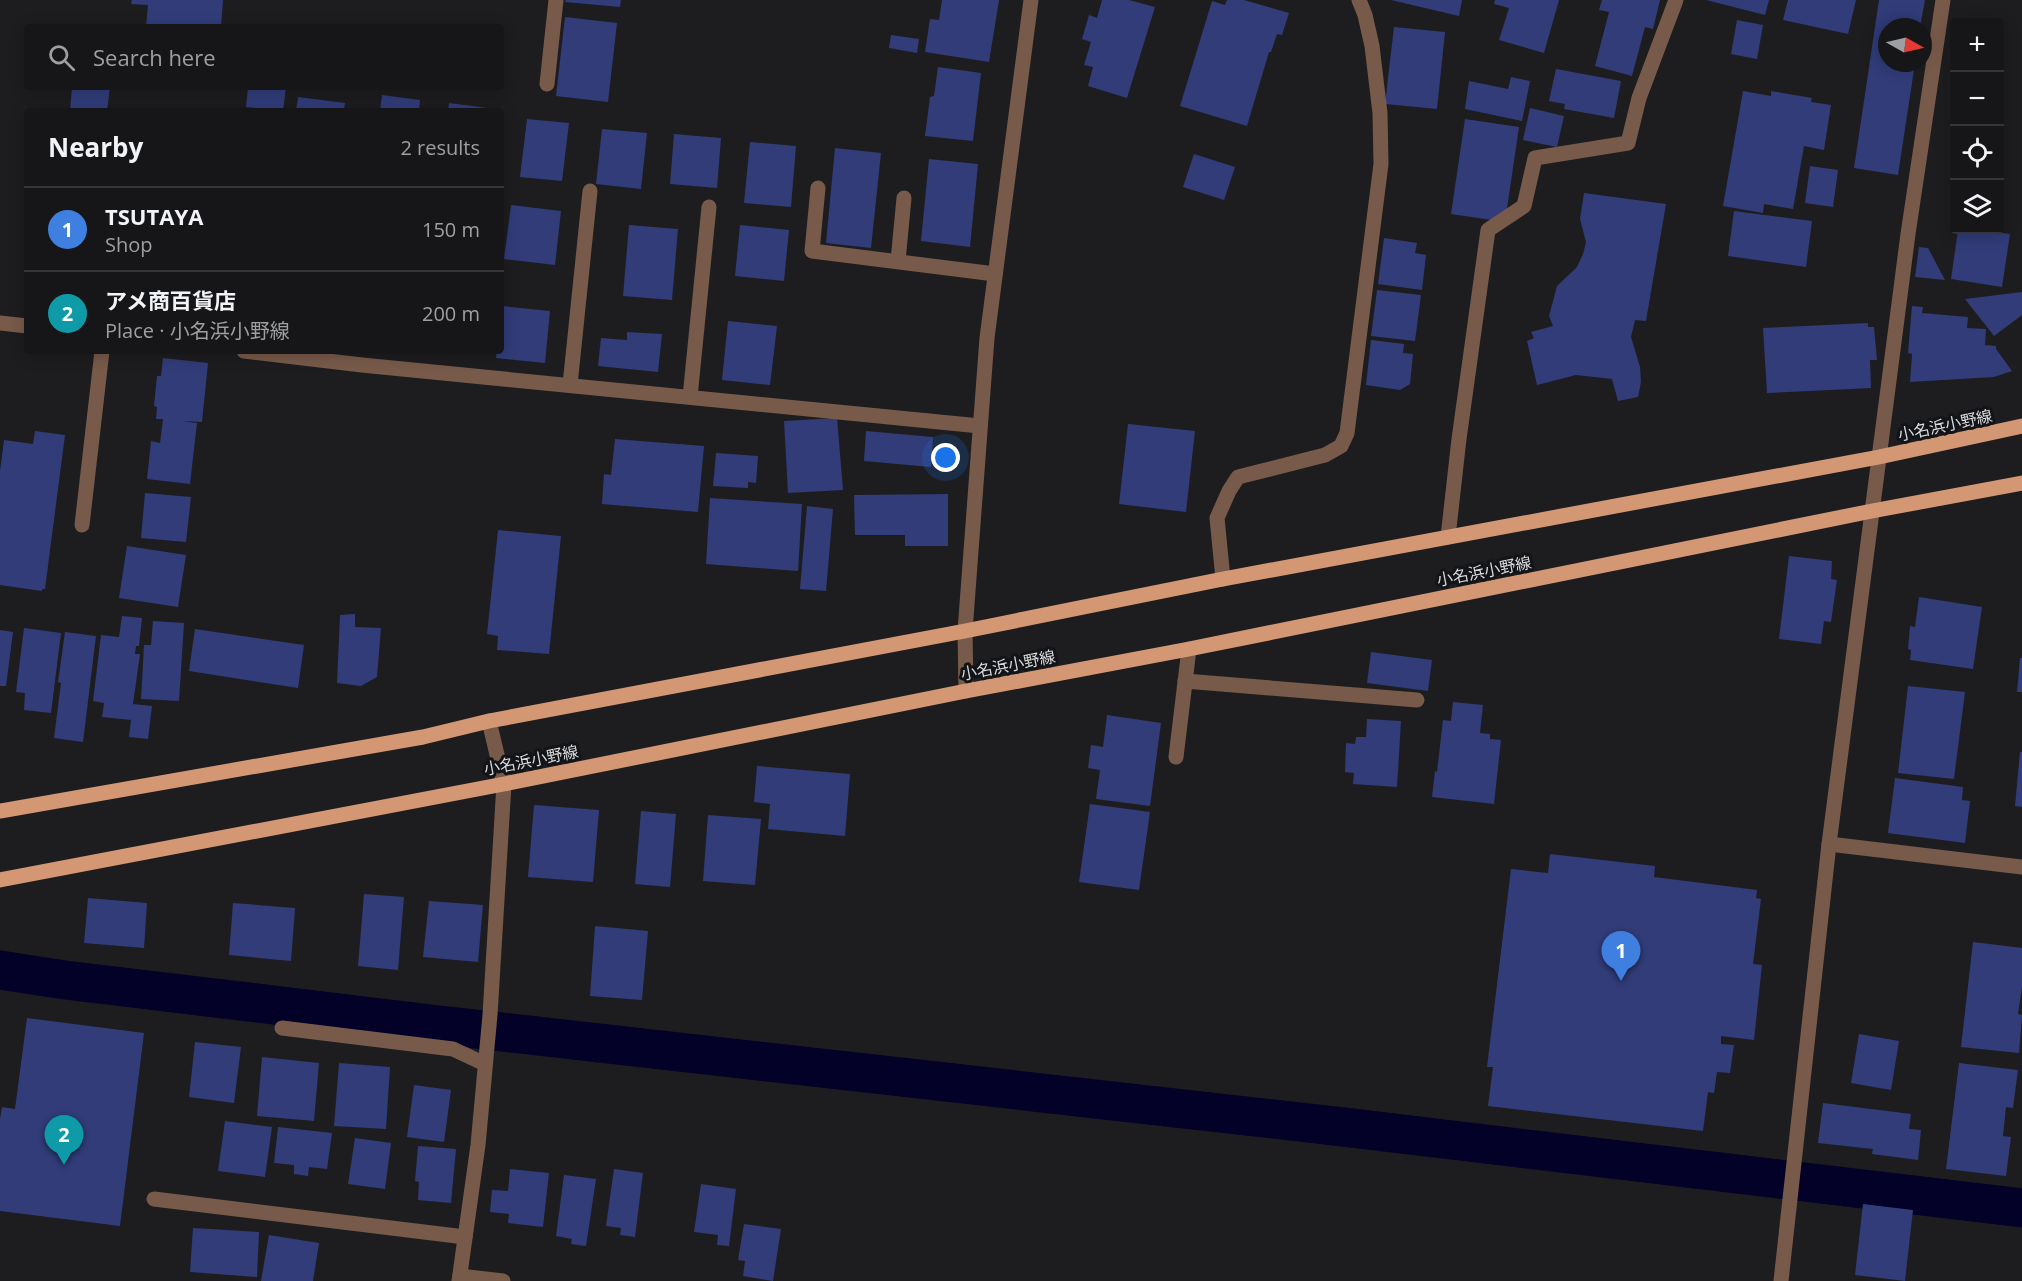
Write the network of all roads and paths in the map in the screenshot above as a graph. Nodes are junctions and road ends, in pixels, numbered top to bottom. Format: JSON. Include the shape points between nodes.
{"nodes":[{"id":1,"x":556,"y":0,"type":"edge"},
{"id":2,"x":1031,"y":0,"type":"edge"},
{"id":3,"x":1359,"y":0,"type":"edge"},
{"id":4,"x":1676,"y":0,"type":"edge"},
{"id":5,"x":1943,"y":0,"type":"edge"},
{"id":6,"x":547,"y":84,"type":"dead end"},
{"id":7,"x":818,"y":188,"type":"dead end"},
{"id":8,"x":590,"y":191,"type":"dead end"},
{"id":9,"x":904,"y":198,"type":"dead end"},
{"id":10,"x":709,"y":207,"type":"dead end"},
{"id":11,"x":898,"y":261,"type":"junction"},
{"id":12,"x":995,"y":274,"type":"junction"},
{"id":13,"x":0,"y":323,"type":"edge"},
{"id":14,"x":24,"y":326,"type":"edge"},
{"id":15,"x":102,"y":354,"type":"edge"},
{"id":16,"x":273,"y":354,"type":"edge"},
{"id":17,"x":570,"y":385,"type":"junction"},
{"id":18,"x":690,"y":397,"type":"junction"},
{"id":19,"x":980,"y":426,"type":"junction"},
{"id":20,"x":2022,"y":426,"type":"edge"},
{"id":21,"x":1879,"y":457,"type":"junction"},
{"id":22,"x":2022,"y":483,"type":"edge"},
{"id":23,"x":1872,"y":511,"type":"junction"},
{"id":24,"x":82,"y":525,"type":"dead end"},
{"id":25,"x":1448,"y":537,"type":"junction"},
{"id":26,"x":1223,"y":579,"type":"junction"},
{"id":27,"x":965,"y":631,"type":"junction"},
{"id":28,"x":1189,"y":649,"type":"junction"},
{"id":29,"x":1185,"y":681,"type":"junction"},
{"id":30,"x":966,"y":691,"type":"junction"},
{"id":31,"x":1417,"y":700,"type":"dead end"},
{"id":32,"x":489,"y":721,"type":"junction"},
{"id":33,"x":1176,"y":757,"type":"dead end"},
{"id":34,"x":504,"y":784,"type":"junction"},
{"id":35,"x":0,"y":811,"type":"edge"},
{"id":36,"x":1829,"y":844,"type":"junction"},
{"id":37,"x":2022,"y":867,"type":"edge"},
{"id":38,"x":0,"y":880,"type":"edge"},
{"id":39,"x":282,"y":1028,"type":"dead end"},
{"id":40,"x":485,"y":1064,"type":"junction"},
{"id":41,"x":154,"y":1199,"type":"dead end"},
{"id":42,"x":465,"y":1237,"type":"junction"},
{"id":43,"x":460,"y":1278,"type":"edge"},
{"id":44,"x":503,"y":1281,"type":"edge"},
{"id":45,"x":1780,"y":1281,"type":"edge"}],
"edges":[{"from":1,"to":6,"type":"street"},
{"from":2,"to":12,"type":"street"},
{"from":3,"to":26,"type":"street","via":[[1372,46],[1381,164],[1347,433],[1341,446],[1324,455],[1238,477],[1217,518]]},
{"from":4,"to":25,"type":"street","via":[[1639,98],[1628,143],[1535,158],[1524,206],[1488,230]]},
{"from":5,"to":21,"type":"street"},
{"from":7,"to":11,"type":"street","via":[[812,251]]},
{"from":8,"to":17,"type":"street"},
{"from":9,"to":11,"type":"street"},
{"from":10,"to":18,"type":"street"},
{"from":11,"to":12,"type":"street"},
{"from":12,"to":19,"type":"street"},
{"from":13,"to":14,"type":"street"},
{"from":15,"to":24,"type":"street"},
{"from":16,"to":17,"type":"street"},
{"from":17,"to":18,"type":"street"},
{"from":18,"to":19,"type":"street"},
{"from":19,"to":27,"type":"street"},
{"from":20,"to":21,"type":"main road","name":"小名浜小野線"},
{"from":21,"to":23,"type":"street"},
{"from":21,"to":25,"type":"main road","name":"小名浜小野線"},
{"from":22,"to":23,"type":"main road","name":"小名浜小野線"},
{"from":23,"to":28,"type":"main road","name":"小名浜小野線"},
{"from":23,"to":36,"type":"street"},
{"from":25,"to":26,"type":"main road","name":"小名浜小野線"},
{"from":26,"to":27,"type":"main road","name":"小名浜小野線"},
{"from":27,"to":30,"type":"street"},
{"from":27,"to":32,"type":"main road","name":"小名浜小野線"},
{"from":28,"to":29,"type":"street"},
{"from":28,"to":30,"type":"main road","name":"小名浜小野線"},
{"from":29,"to":31,"type":"street"},
{"from":29,"to":33,"type":"street"},
{"from":30,"to":34,"type":"main road","name":"小名浜小野線"},
{"from":32,"to":34,"type":"street"},
{"from":32,"to":35,"type":"main road","name":"小名浜小野線","via":[[423,737]]},
{"from":34,"to":38,"type":"main road","name":"小名浜小野線"},
{"from":34,"to":40,"type":"street"},
{"from":36,"to":37,"type":"street"},
{"from":36,"to":45,"type":"street"},
{"from":39,"to":40,"type":"street","via":[[453,1048]]},
{"from":40,"to":42,"type":"street"},
{"from":41,"to":42,"type":"street"},
{"from":42,"to":43,"type":"street"},
{"from":43,"to":44,"type":"street"}]}
